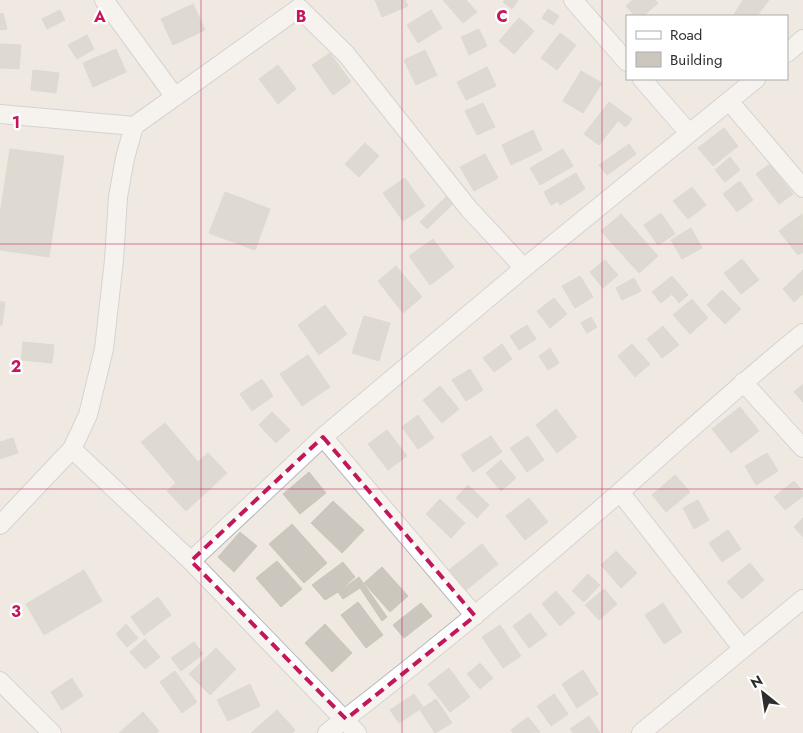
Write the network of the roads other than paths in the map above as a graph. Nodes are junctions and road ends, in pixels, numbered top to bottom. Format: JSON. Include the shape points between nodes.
{"nodes":[{"id":1,"x":104,"y":0,"type":"edge"},
{"id":2,"x":573,"y":0,"type":"edge"},
{"id":3,"x":299,"y":4,"type":"edge"},
{"id":4,"x":803,"y":39,"type":"edge"},
{"id":5,"x":788,"y":52,"type":"edge"},
{"id":6,"x":626,"y":61,"type":"edge"},
{"id":7,"x":643,"y":80,"type":"edge"},
{"id":8,"x":755,"y":80,"type":"edge"},
{"id":9,"x":175,"y":97,"type":"junction"},
{"id":10,"x":729,"y":101,"type":"junction"},
{"id":11,"x":0,"y":114,"type":"edge"},
{"id":12,"x":134,"y":126,"type":"junction"},
{"id":13,"x":689,"y":133,"type":"junction"},
{"id":14,"x":803,"y":188,"type":"edge"},
{"id":15,"x":524,"y":268,"type":"junction"},
{"id":16,"x":803,"y":333,"type":"edge"},
{"id":17,"x":743,"y":382,"type":"junction"},
{"id":18,"x":323,"y":437,"type":"junction"},
{"id":19,"x":803,"y":448,"type":"edge"},
{"id":20,"x":72,"y":449,"type":"junction"},
{"id":21,"x":620,"y":492,"type":"junction"},
{"id":22,"x":0,"y":526,"type":"edge"},
{"id":23,"x":191,"y":561,"type":"junction"},
{"id":24,"x":803,"y":599,"type":"edge"},
{"id":25,"x":475,"y":616,"type":"junction"},
{"id":26,"x":742,"y":648,"type":"junction"},
{"id":27,"x":0,"y":681,"type":"edge"},
{"id":28,"x":346,"y":719,"type":"junction"},
{"id":29,"x":52,"y":733,"type":"edge"},
{"id":30,"x":328,"y":733,"type":"edge"},
{"id":31,"x":357,"y":733,"type":"edge"},
{"id":32,"x":641,"y":733,"type":"edge"}],
"edges":[{"from":1,"to":9,"type":"street"},
{"from":2,"to":6,"type":"street"},
{"from":3,"to":9,"type":"street"},
{"from":3,"to":15,"type":"street","via":[[346,54],[469,209]]},
{"from":4,"to":5,"type":"street"},
{"from":7,"to":13,"type":"street"},
{"from":8,"to":10,"type":"street"},
{"from":9,"to":12,"type":"street"},
{"from":10,"to":13,"type":"street"},
{"from":10,"to":14,"type":"street"},
{"from":11,"to":12,"type":"street"},
{"from":12,"to":20,"type":"street","via":[[124,158],[118,196],[104,350],[88,415]]},
{"from":13,"to":15,"type":"street"},
{"from":15,"to":18,"type":"street"},
{"from":16,"to":17,"type":"street"},
{"from":17,"to":19,"type":"street"},
{"from":17,"to":21,"type":"street"},
{"from":18,"to":23,"type":"street"},
{"from":18,"to":25,"type":"street"},
{"from":20,"to":22,"type":"street"},
{"from":20,"to":23,"type":"street"},
{"from":21,"to":25,"type":"street"},
{"from":21,"to":26,"type":"street"},
{"from":23,"to":28,"type":"street"},
{"from":24,"to":26,"type":"street"},
{"from":25,"to":28,"type":"street"},
{"from":26,"to":32,"type":"street"},
{"from":27,"to":29,"type":"street"},
{"from":28,"to":30,"type":"street"},
{"from":28,"to":31,"type":"street"}]}
